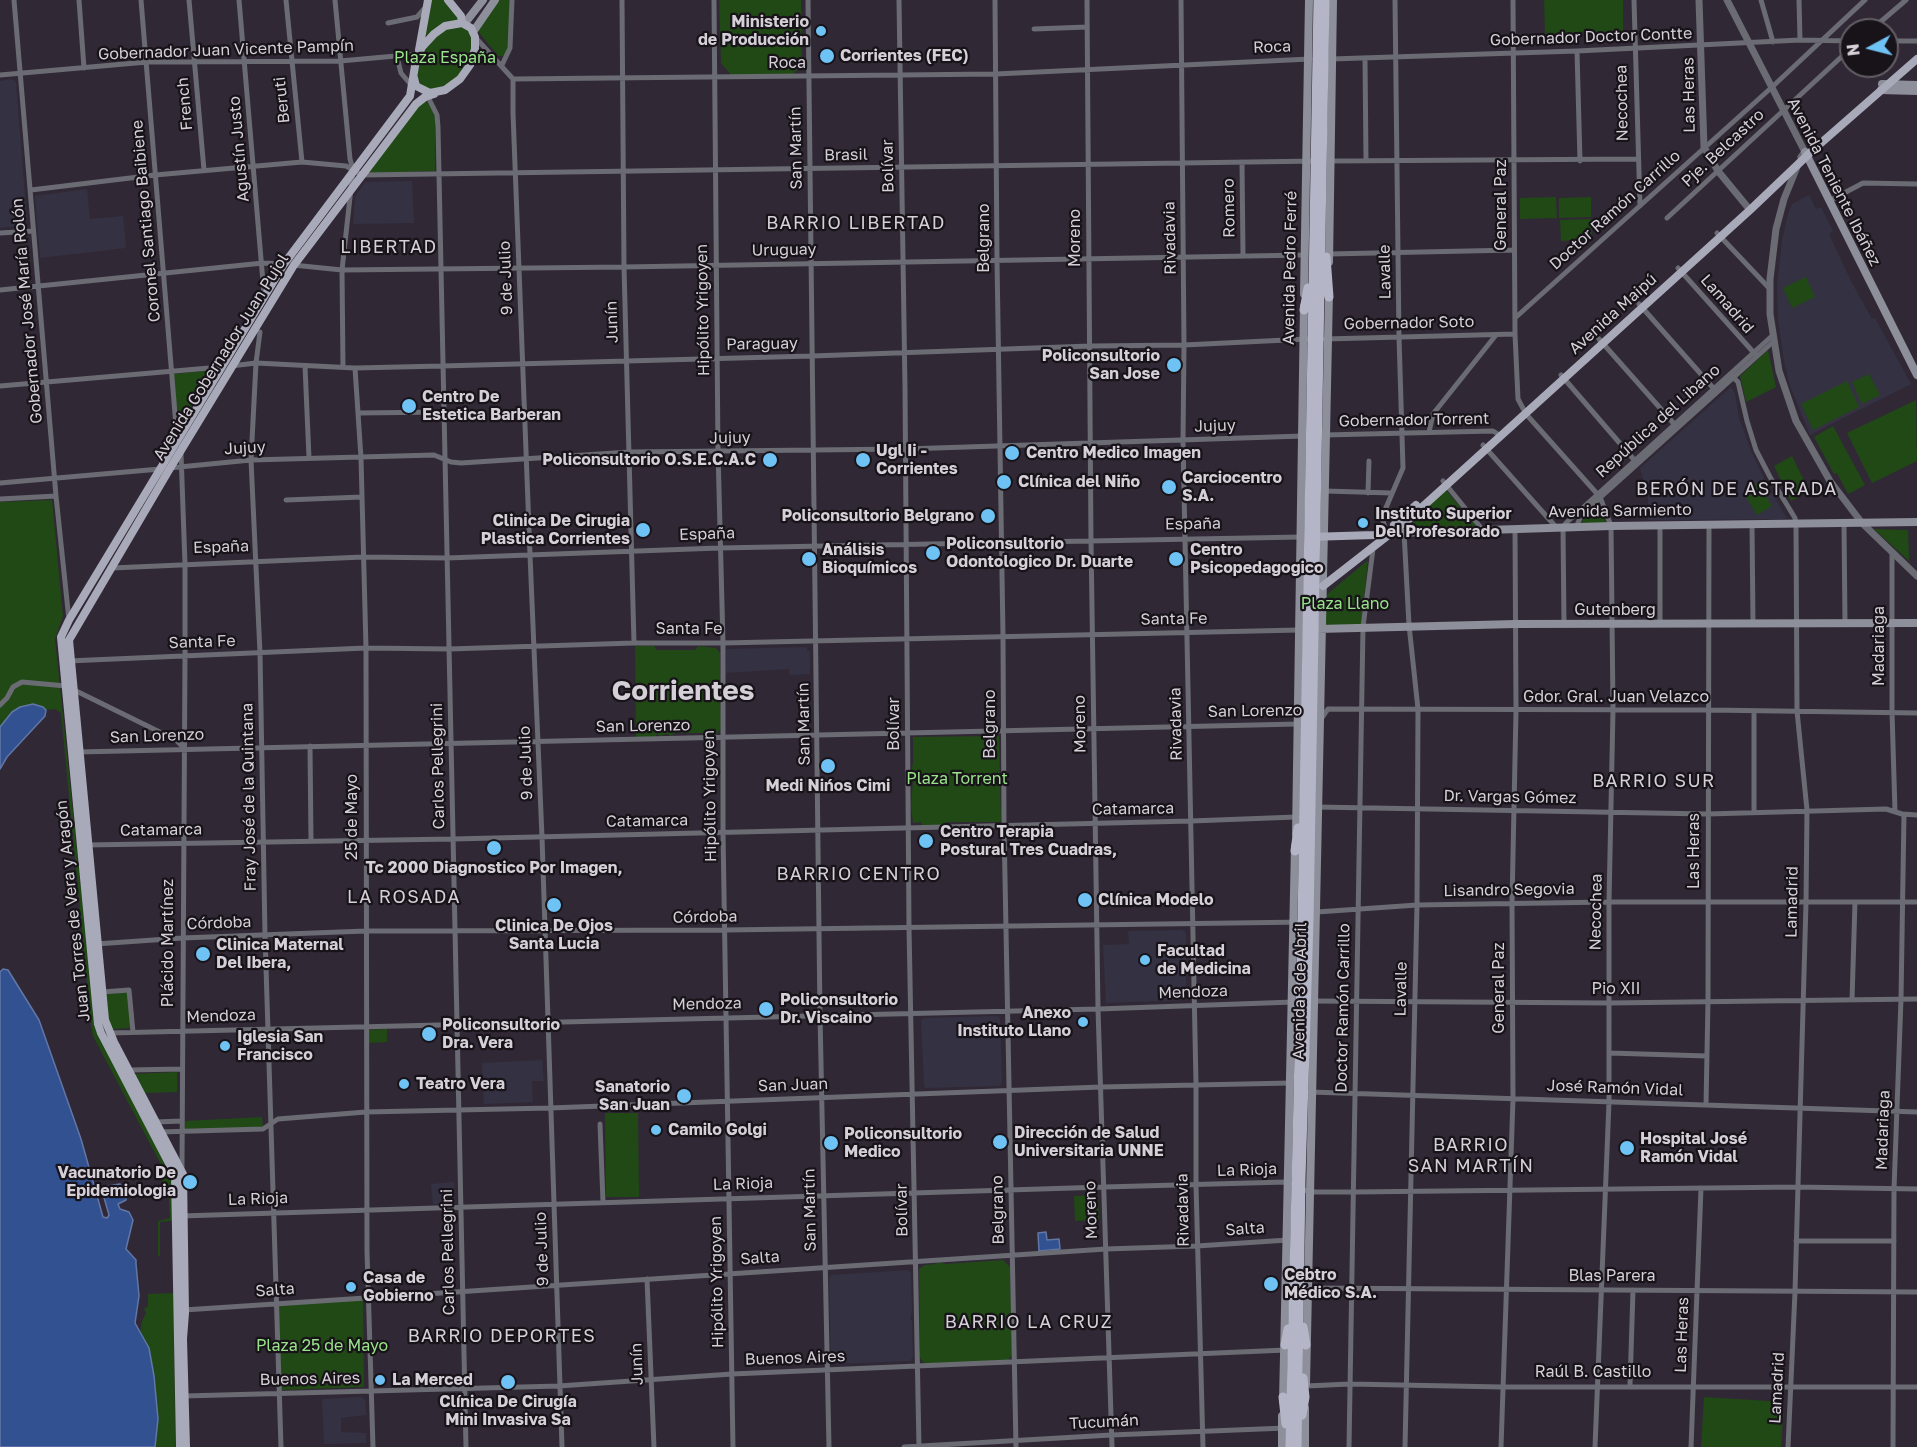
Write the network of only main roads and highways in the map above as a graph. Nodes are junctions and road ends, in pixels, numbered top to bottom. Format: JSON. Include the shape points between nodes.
{"nodes":[{"id":1,"x":448,"y":0,"type":"edge"},
{"id":2,"x":483,"y":0,"type":"edge"},
{"id":3,"x":495,"y":0,"type":"edge"},
{"id":4,"x":1309,"y":0,"type":"edge"},
{"id":5,"x":1318,"y":0,"type":"edge"},
{"id":6,"x":1325,"y":0,"type":"edge"},
{"id":7,"x":1333,"y":0,"type":"edge"},
{"id":8,"x":427,"y":2,"type":"edge"},
{"id":9,"x":463,"y":23,"type":"junction"},
{"id":10,"x":474,"y":34,"type":"junction"},
{"id":11,"x":1917,"y":52,"type":"edge"},
{"id":12,"x":418,"y":53,"type":"junction"},
{"id":13,"x":1321,"y":59,"type":"junction"},
{"id":14,"x":1917,"y":59,"type":"edge"},
{"id":15,"x":1917,"y":85,"type":"edge"},
{"id":16,"x":1884,"y":86,"type":"junction"},
{"id":17,"x":418,"y":88,"type":"junction"},
{"id":18,"x":1917,"y":91,"type":"edge"},
{"id":19,"x":1805,"y":154,"type":"junction"},
{"id":20,"x":1319,"y":161,"type":"junction"},
{"id":21,"x":1322,"y":206,"type":"junction"},
{"id":22,"x":1749,"y":208,"type":"junction"},
{"id":23,"x":1313,"y":246,"type":"junction"},
{"id":24,"x":1329,"y":297,"type":"junction"},
{"id":25,"x":1304,"y":310,"type":"junction"},
{"id":26,"x":1316,"y":339,"type":"junction"},
{"id":27,"x":226,"y":367,"type":"junction"},
{"id":28,"x":1917,"y":375,"type":"edge"},
{"id":29,"x":1314,"y":435,"type":"junction"},
{"id":30,"x":1917,"y":522,"type":"edge"},
{"id":31,"x":1360,"y":535,"type":"junction"},
{"id":32,"x":1389,"y":535,"type":"junction"},
{"id":33,"x":1312,"y":537,"type":"junction"},
{"id":34,"x":1340,"y":573,"type":"junction"},
{"id":35,"x":1323,"y":586,"type":"junction"},
{"id":36,"x":1917,"y":623,"type":"edge"},
{"id":37,"x":1311,"y":629,"type":"junction"},
{"id":38,"x":67,"y":661,"type":"junction"},
{"id":39,"x":1309,"y":723,"type":"junction"},
{"id":40,"x":1307,"y":811,"type":"junction"},
{"id":41,"x":1295,"y":851,"type":"joint"},
{"id":42,"x":1302,"y":922,"type":"junction"},
{"id":43,"x":94,"y":944,"type":"junction"},
{"id":44,"x":1303,"y":1001,"type":"junction"},
{"id":45,"x":105,"y":1033,"type":"junction"},
{"id":46,"x":1301,"y":1088,"type":"junction"},
{"id":47,"x":151,"y":1122,"type":"junction"},
{"id":48,"x":178,"y":1172,"type":"joint"},
{"id":49,"x":1298,"y":1188,"type":"junction"},
{"id":50,"x":1297,"y":1240,"type":"junction"},
{"id":51,"x":1296,"y":1269,"type":"junction"},
{"id":52,"x":1296,"y":1349,"type":"junction"},
{"id":53,"x":182,"y":1396,"type":"junction"},
{"id":54,"x":1283,"y":1397,"type":"joint"},
{"id":55,"x":1305,"y":1397,"type":"junction"},
{"id":56,"x":1294,"y":1428,"type":"junction"},
{"id":57,"x":180,"y":1447,"type":"edge"},
{"id":58,"x":186,"y":1447,"type":"edge"},
{"id":59,"x":1282,"y":1447,"type":"edge"},
{"id":60,"x":1289,"y":1447,"type":"edge"},
{"id":61,"x":1298,"y":1447,"type":"edge"},
{"id":62,"x":1305,"y":1447,"type":"edge"}],
"edges":[{"from":1,"to":9,"type":"main road"},
{"from":2,"to":9,"type":"main road"},
{"from":3,"to":10,"type":"main road"},
{"from":4,"to":13,"type":"main road","name":"Avenida Pedro Ferré"},
{"from":5,"to":13,"type":"highway","name":"Avenida Pedro Ferré"},
{"from":6,"to":13,"type":"highway","name":"Avenida Pedro Ferré"},
{"from":7,"to":13,"type":"main road","name":"Avenida Pedro Ferré"},
{"from":8,"to":12,"type":"main road"},
{"from":9,"to":10,"type":"main road"},
{"from":9,"to":12,"type":"main road","via":[[438,30]]},
{"from":10,"to":17,"type":"main road","via":[[474,56],[452,85],[437,93]]},
{"from":11,"to":16,"type":"main road","name":"Avenida Maipú"},
{"from":12,"to":17,"type":"main road"},
{"from":13,"to":20,"type":"highway","name":"Avenida Pedro Ferré"},
{"from":13,"to":20,"type":"main road","name":"Avenida Pedro Ferré"},
{"from":14,"to":16,"type":"main road","name":"Avenida Maipú"},
{"from":15,"to":16,"type":"main road"},
{"from":16,"to":18,"type":"main road"},
{"from":16,"to":19,"type":"main road","name":"Avenida Maipú"},
{"from":17,"to":27,"type":"main road","name":"Avenida Gobernador Juan Pujol","via":[[284,264],[230,352]]},
{"from":17,"to":27,"type":"main road","name":"Avenida Gobernador Juan Pujol","via":[[416,104],[294,265]]},
{"from":19,"to":22,"type":"main road","name":"Avenida Maipú"},
{"from":19,"to":22,"type":"main road","name":"Avenida Maipú"},
{"from":19,"to":28,"type":"main road","name":"Avenida Teniente Ibáñez"},
{"from":20,"to":21,"type":"highway","name":"Avenida Pedro Ferré"},
{"from":20,"to":23,"type":"highway","name":"Avenida Pedro Ferré"},
{"from":20,"to":24,"type":"main road","name":"Avenida Pedro Ferré","via":[[1329,254]]},
{"from":20,"to":25,"type":"main road","name":"Avenida Pedro Ferré","via":[[1305,255]]},
{"from":21,"to":24,"type":"highway"},
{"from":21,"to":26,"type":"highway","name":"Avenida Pedro Ferré"},
{"from":22,"to":32,"type":"main road","name":"Avenida Maipú"},
{"from":23,"to":25,"type":"highway"},
{"from":23,"to":26,"type":"highway","name":"Avenida Pedro Ferré"},
{"from":24,"to":26,"type":"main road","name":"Avenida Pedro Ferré"},
{"from":25,"to":26,"type":"main road","name":"Avenida Pedro Ferré"},
{"from":26,"to":29,"type":"highway","name":"Avenida Pedro Ferré"},
{"from":26,"to":29,"type":"main road","name":"Avenida Pedro Ferré"},
{"from":27,"to":38,"type":"main road","name":"Avenida Gobernador Juan Pujol","via":[[181,451],[71,635]]},
{"from":27,"to":38,"type":"main road","name":"Avenida Gobernador Juan Pujol","via":[[69,620],[61,637]]},
{"from":29,"to":33,"type":"highway","name":"Avenida Pedro Ferré"},
{"from":29,"to":33,"type":"main road","name":"Avenida Pedro Ferré"},
{"from":29,"to":33,"type":"main road","name":"Avenida Pedro Ferré","via":[[1324,491]]},
{"from":30,"to":32,"type":"main road","name":"Avenida Sarmiento","via":[[1515,528],[1404,531]]},
{"from":31,"to":32,"type":"main road","name":"Avenida Sarmiento"},
{"from":31,"to":33,"type":"main road","name":"Avenida Sarmiento"},
{"from":31,"to":34,"type":"main road","via":[[1367,546]]},
{"from":32,"to":34,"type":"main road","name":"Avenida Maipú"},
{"from":33,"to":35,"type":"main road","name":"Avenida 3 de Abril"},
{"from":33,"to":37,"type":"highway","name":"Avenida 3 de Abril"},
{"from":33,"to":37,"type":"main road","via":[[1300,584]]},
{"from":34,"to":35,"type":"main road","name":"Avenida Maipú"},
{"from":35,"to":37,"type":"main road","name":"Avenida 3 de Abril"},
{"from":36,"to":37,"type":"main road","name":"Gutenberg","via":[[1409,625]]},
{"from":37,"to":39,"type":"highway","name":"Avenida 3 de Abril"},
{"from":37,"to":39,"type":"main road","name":"Avenida 3 de Abril"},
{"from":38,"to":43,"type":"main road","name":"Juan Torres de Vera y Aragón"},
{"from":39,"to":40,"type":"highway","name":"Avenida 3 de Abril"},
{"from":39,"to":40,"type":"main road","name":"Avenida 3 de Abril"},
{"from":39,"to":40,"type":"highway","name":"Avenida 3 de Abril","via":[[1316,803]]},
{"from":40,"to":41,"type":"highway","via":[[1299,819]]},
{"from":40,"to":42,"type":"highway","name":"Avenida 3 de Abril"},
{"from":40,"to":44,"type":"main road","name":"Avenida 3 de Abril","via":[[1317,912]]},
{"from":41,"to":42,"type":"main road","name":"Avenida 3 de Abril"},
{"from":42,"to":44,"type":"highway","name":"Avenida 3 de Abril"},
{"from":42,"to":44,"type":"main road","name":"Avenida 3 de Abril"},
{"from":43,"to":45,"type":"main road","name":"Juan Torres de Vera y Aragón"},
{"from":43,"to":45,"type":"main road","name":"Juan Torres de Vera y Aragón","via":[[97,1014]]},
{"from":44,"to":46,"type":"highway","name":"Avenida 3 de Abril"},
{"from":44,"to":46,"type":"main road","name":"Avenida 3 de Abril"},
{"from":45,"to":47,"type":"main road","name":"Juan Torres de Vera y Aragón"},
{"from":45,"to":47,"type":"main road","name":"Juan Torres de Vera y Aragón","via":[[129,1070]]},
{"from":46,"to":49,"type":"highway","name":"Avenida 3 de Abril"},
{"from":46,"to":49,"type":"main road","name":"Avenida 3 de Abril"},
{"from":47,"to":48,"type":"main road","name":"Juan Torres de Vera y Aragón"},
{"from":48,"to":53,"type":"main road","name":"Plácido Martínez"},
{"from":49,"to":50,"type":"highway","name":"Avenida 3 de Abril"},
{"from":49,"to":50,"type":"main road","name":"Avenida 3 de Abril"},
{"from":50,"to":51,"type":"highway","name":"Avenida 3 de Abril"},
{"from":50,"to":52,"type":"main road","name":"Avenida 3 de Abril"},
{"from":50,"to":52,"type":"main road","name":"Avenida 3 de Abril","via":[[1307,1288]]},
{"from":51,"to":52,"type":"highway"},
{"from":51,"to":52,"type":"highway","via":[[1288,1331]]},
{"from":52,"to":54,"type":"main road","name":"Avenida 3 de Abril"},
{"from":52,"to":55,"type":"highway"},
{"from":52,"to":55,"type":"main road","name":"Avenida 3 de Abril","via":[[1306,1386]]},
{"from":52,"to":56,"type":"highway","name":"Avenida 3 de Abril"},
{"from":53,"to":57,"type":"main road","name":"Plácido Martínez"},
{"from":53,"to":58,"type":"main road","name":"Plácido Martínez"},
{"from":54,"to":56,"type":"highway"},
{"from":55,"to":56,"type":"highway"},
{"from":56,"to":59,"type":"main road","name":"Avenida 3 de Abril"},
{"from":56,"to":60,"type":"highway"},
{"from":56,"to":61,"type":"highway"},
{"from":56,"to":62,"type":"main road","name":"Avenida 3 de Abril"}]}
